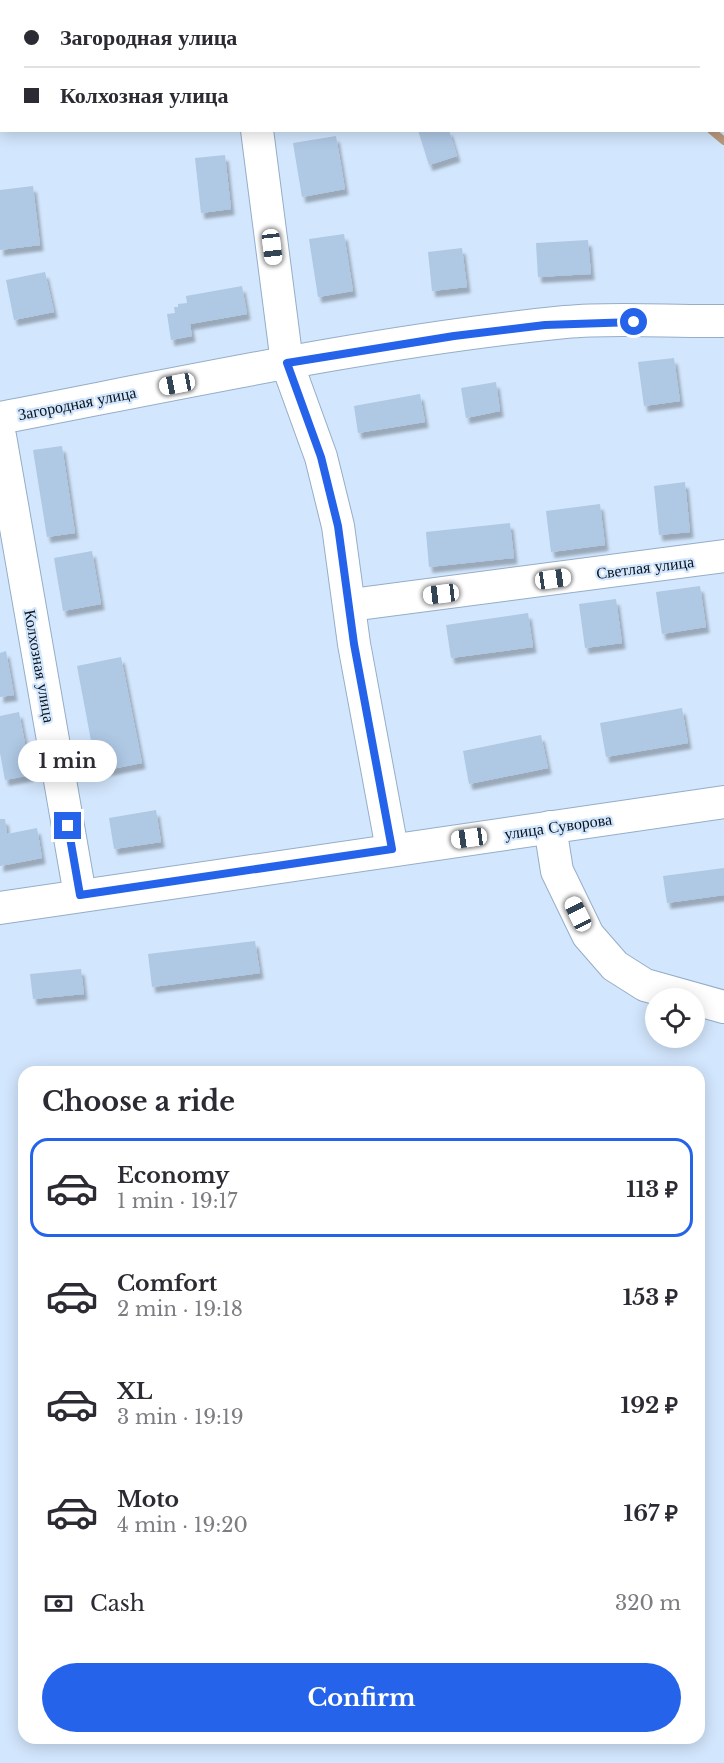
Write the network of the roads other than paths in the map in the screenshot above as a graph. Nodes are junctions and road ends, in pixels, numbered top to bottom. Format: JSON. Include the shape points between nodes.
{"nodes":[{"id":1,"x":257,"y":132,"type":"edge"},
{"id":2,"x":724,"y":321,"type":"edge"},
{"id":3,"x":287,"y":363,"type":"junction"},
{"id":4,"x":0,"y":418,"type":"edge"},
{"id":5,"x":0,"y":436,"type":"edge"},
{"id":6,"x":724,"y":556,"type":"edge"},
{"id":7,"x":351,"y":605,"type":"junction"},
{"id":8,"x":724,"y":801,"type":"edge"},
{"id":9,"x":550,"y":827,"type":"junction"},
{"id":10,"x":392,"y":849,"type":"junction"},
{"id":11,"x":80,"y":895,"type":"junction"},
{"id":12,"x":0,"y":908,"type":"edge"},
{"id":13,"x":724,"y":1007,"type":"edge"}],
"edges":[{"from":1,"to":3,"type":"street"},
{"from":2,"to":3,"type":"street","name":"Загородная улица","via":[[567,322]]},
{"from":3,"to":4,"type":"street","name":"Загородная улица"},
{"from":3,"to":7,"type":"street","via":[[321,457]]},
{"from":5,"to":11,"type":"street","name":"Колхозная улица"},
{"from":6,"to":7,"type":"street","name":"Светлая улица"},
{"from":7,"to":10,"type":"street","via":[[354,644]]},
{"from":8,"to":9,"type":"street","name":"улица Суворова"},
{"from":9,"to":10,"type":"street","name":"улица Суворова"},
{"from":9,"to":13,"type":"street","via":[[557,871],[588,935],[615,966],[645,985]]},
{"from":10,"to":11,"type":"street","name":"улица Суворова"},
{"from":11,"to":12,"type":"street","name":"улица Суворова"}]}
